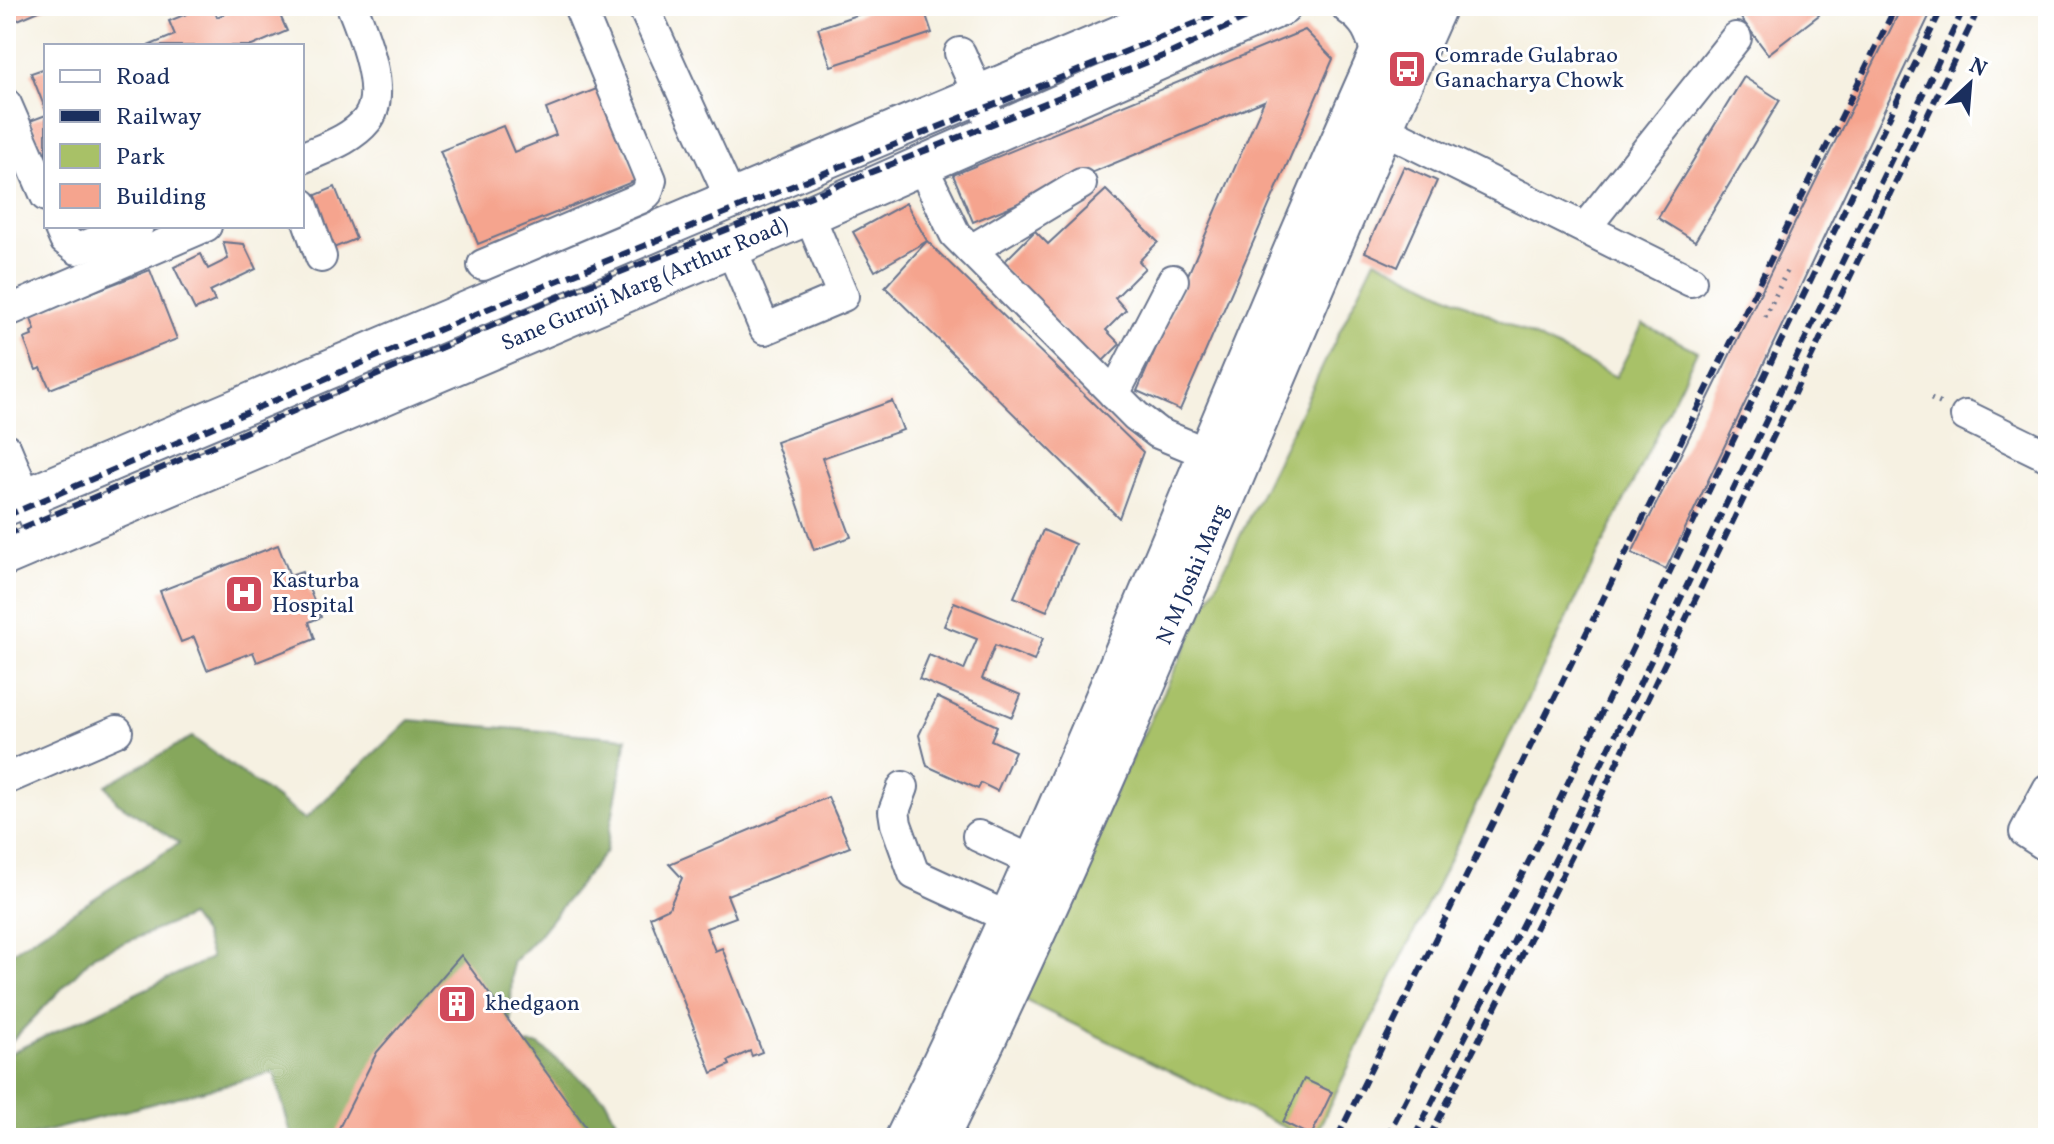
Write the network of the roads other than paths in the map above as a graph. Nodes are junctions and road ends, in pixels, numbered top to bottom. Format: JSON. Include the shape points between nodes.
{"nodes":[{"id":1,"x":352,"y":6,"type":"edge"},
{"id":2,"x":579,"y":6,"type":"edge"},
{"id":3,"x":643,"y":6,"type":"edge"},
{"id":4,"x":1282,"y":6,"type":"edge"},
{"id":5,"x":1351,"y":6,"type":"edge"},
{"id":6,"x":1400,"y":6,"type":"edge"},
{"id":7,"x":1437,"y":6,"type":"edge"},
{"id":8,"x":1179,"y":8,"type":"edge"},
{"id":9,"x":1736,"y":38,"type":"dead end"},
{"id":10,"x":960,"y":53,"type":"dead end"},
{"id":11,"x":1395,"y":58,"type":"junction"},
{"id":12,"x":1057,"y":63,"type":"junction"},
{"id":13,"x":980,"y":96,"type":"junction"},
{"id":14,"x":1072,"y":97,"type":"junction"},
{"id":15,"x":6,"y":104,"type":"edge"},
{"id":16,"x":1382,"y":128,"type":"junction"},
{"id":17,"x":995,"y":132,"type":"junction"},
{"id":18,"x":304,"y":157,"type":"edge"},
{"id":19,"x":921,"y":164,"type":"junction"},
{"id":20,"x":1081,"y":184,"type":"dead end"},
{"id":21,"x":44,"y":191,"type":"edge"},
{"id":22,"x":731,"y":199,"type":"junction"},
{"id":23,"x":304,"y":210,"type":"edge"},
{"id":24,"x":697,"y":213,"type":"junction"},
{"id":25,"x":809,"y":215,"type":"junction"},
{"id":26,"x":60,"y":228,"type":"edge"},
{"id":27,"x":133,"y":228,"type":"edge"},
{"id":28,"x":201,"y":228,"type":"edge"},
{"id":29,"x":1585,"y":228,"type":"junction"},
{"id":30,"x":971,"y":250,"type":"junction"},
{"id":31,"x":722,"y":252,"type":"junction"},
{"id":32,"x":321,"y":257,"type":"dead end"},
{"id":33,"x":483,"y":265,"type":"dead end"},
{"id":34,"x":1173,"y":280,"type":"dead end"},
{"id":35,"x":1691,"y":281,"type":"dead end"},
{"id":36,"x":6,"y":312,"type":"edge"},
{"id":37,"x":418,"y":332,"type":"junction"},
{"id":38,"x":438,"y":372,"type":"junction"},
{"id":39,"x":1114,"y":394,"type":"junction"},
{"id":40,"x":229,"y":412,"type":"junction"},
{"id":41,"x":1966,"y":416,"type":"dead end"},
{"id":42,"x":6,"y":449,"type":"edge"},
{"id":43,"x":248,"y":453,"type":"junction"},
{"id":44,"x":2048,"y":456,"type":"edge"},
{"id":45,"x":1223,"y":460,"type":"junction"},
{"id":46,"x":88,"y":472,"type":"junction"},
{"id":47,"x":16,"y":502,"type":"edge"},
{"id":48,"x":106,"y":513,"type":"junction"},
{"id":49,"x":44,"y":540,"type":"junction"},
{"id":50,"x":6,"y":556,"type":"edge"},
{"id":51,"x":1142,"y":653,"type":"junction"},
{"id":52,"x":117,"y":731,"type":"dead end"},
{"id":53,"x":6,"y":779,"type":"edge"},
{"id":54,"x":903,"y":787,"type":"dead end"},
{"id":55,"x":2048,"y":789,"type":"edge"},
{"id":56,"x":978,"y":836,"type":"dead end"},
{"id":57,"x":2036,"y":840,"type":"edge"},
{"id":58,"x":1033,"y":861,"type":"junction"},
{"id":59,"x":1007,"y":917,"type":"junction"},
{"id":60,"x":966,"y":1049,"type":"junction"},
{"id":61,"x":905,"y":1138,"type":"edge"},
{"id":62,"x":939,"y":1138,"type":"edge"}],
"edges":[{"from":1,"to":18,"type":"street","via":[[367,41],[376,96],[368,119],[345,139]]},
{"from":2,"to":33,"type":"street","via":[[650,186],[641,198]]},
{"from":3,"to":22,"type":"street"},
{"from":4,"to":14,"type":"main road","name":"Sane Guruji Marg (Arthur Road)"},
{"from":5,"to":11,"type":"main road","via":[[1364,15]]},
{"from":6,"to":11,"type":"main road","name":"N M Joshi Marg"},
{"from":7,"to":11,"type":"main road","name":"N M Joshi Marg"},
{"from":8,"to":12,"type":"main road","name":"Sane Guruji Marg (Arthur Road)"},
{"from":9,"to":29,"type":"street"},
{"from":10,"to":13,"type":"street"},
{"from":11,"to":16,"type":"main road","name":"N M Joshi Marg"},
{"from":11,"to":45,"type":"main road","name":"N M Joshi Marg"},
{"from":12,"to":13,"type":"main road","name":"Sane Guruji Marg (Arthur Road)"},
{"from":12,"to":14,"type":"main road"},
{"from":13,"to":17,"type":"street"},
{"from":13,"to":22,"type":"main road","name":"Sane Guruji Marg (Arthur Road)"},
{"from":14,"to":17,"type":"main road","name":"Sane Guruji Marg (Arthur Road)"},
{"from":15,"to":21,"type":"street"},
{"from":16,"to":29,"type":"street"},
{"from":16,"to":45,"type":"main road","name":"N M Joshi Marg"},
{"from":17,"to":19,"type":"main road","name":"Sane Guruji Marg (Arthur Road)"},
{"from":19,"to":25,"type":"main road","name":"Sane Guruji Marg (Arthur Road)"},
{"from":19,"to":30,"type":"street","via":[[955,234]]},
{"from":20,"to":30,"type":"street"},
{"from":22,"to":24,"type":"main road","name":"Sane Guruji Marg (Arthur Road)"},
{"from":23,"to":32,"type":"street"},
{"from":24,"to":31,"type":"main road"},
{"from":24,"to":37,"type":"main road","name":"Sane Guruji Marg (Arthur Road)"},
{"from":25,"to":31,"type":"main road","name":"Sane Guruji Marg (Arthur Road)"},
{"from":25,"to":31,"type":"street","via":[[843,296],[765,329]]},
{"from":26,"to":27,"type":"street","via":[[77,249]]},
{"from":28,"to":36,"type":"street"},
{"from":29,"to":35,"type":"street"},
{"from":30,"to":39,"type":"street"},
{"from":31,"to":38,"type":"main road","name":"Sane Guruji Marg (Arthur Road)"},
{"from":34,"to":39,"type":"street"},
{"from":37,"to":38,"type":"main road"},
{"from":37,"to":40,"type":"main road","name":"Sane Guruji Marg (Arthur Road)"},
{"from":38,"to":43,"type":"main road","name":"Sane Guruji Marg (Arthur Road)"},
{"from":39,"to":45,"type":"street","via":[[1158,433]]},
{"from":40,"to":43,"type":"main road"},
{"from":40,"to":46,"type":"main road","name":"Sane Guruji Marg (Arthur Road)"},
{"from":41,"to":44,"type":"street"},
{"from":42,"to":47,"type":"street"},
{"from":43,"to":48,"type":"main road","name":"Sane Guruji Marg (Arthur Road)"},
{"from":45,"to":51,"type":"main road","name":"N M Joshi Marg"},
{"from":46,"to":47,"type":"main road","name":"Sane Guruji Marg (Arthur Road)"},
{"from":46,"to":48,"type":"main road"},
{"from":47,"to":49,"type":"street"},
{"from":48,"to":49,"type":"main road","name":"Sane Guruji Marg (Arthur Road)"},
{"from":49,"to":50,"type":"main road","name":"Sane Guruji Marg (Arthur Road)"},
{"from":51,"to":58,"type":"main road","name":"N M Joshi Marg"},
{"from":51,"to":60,"type":"main road","name":"N M Joshi Marg"},
{"from":52,"to":53,"type":"street"},
{"from":54,"to":59,"type":"street","via":[[894,811],[914,874]]},
{"from":55,"to":57,"type":"street"},
{"from":56,"to":58,"type":"street"},
{"from":58,"to":59,"type":"main road","name":"N M Joshi Marg"},
{"from":59,"to":60,"type":"main road","name":"N M Joshi Marg"},
{"from":60,"to":61,"type":"main road","name":"N M Joshi Marg"},
{"from":60,"to":62,"type":"main road","name":"N M Joshi Marg"}]}
